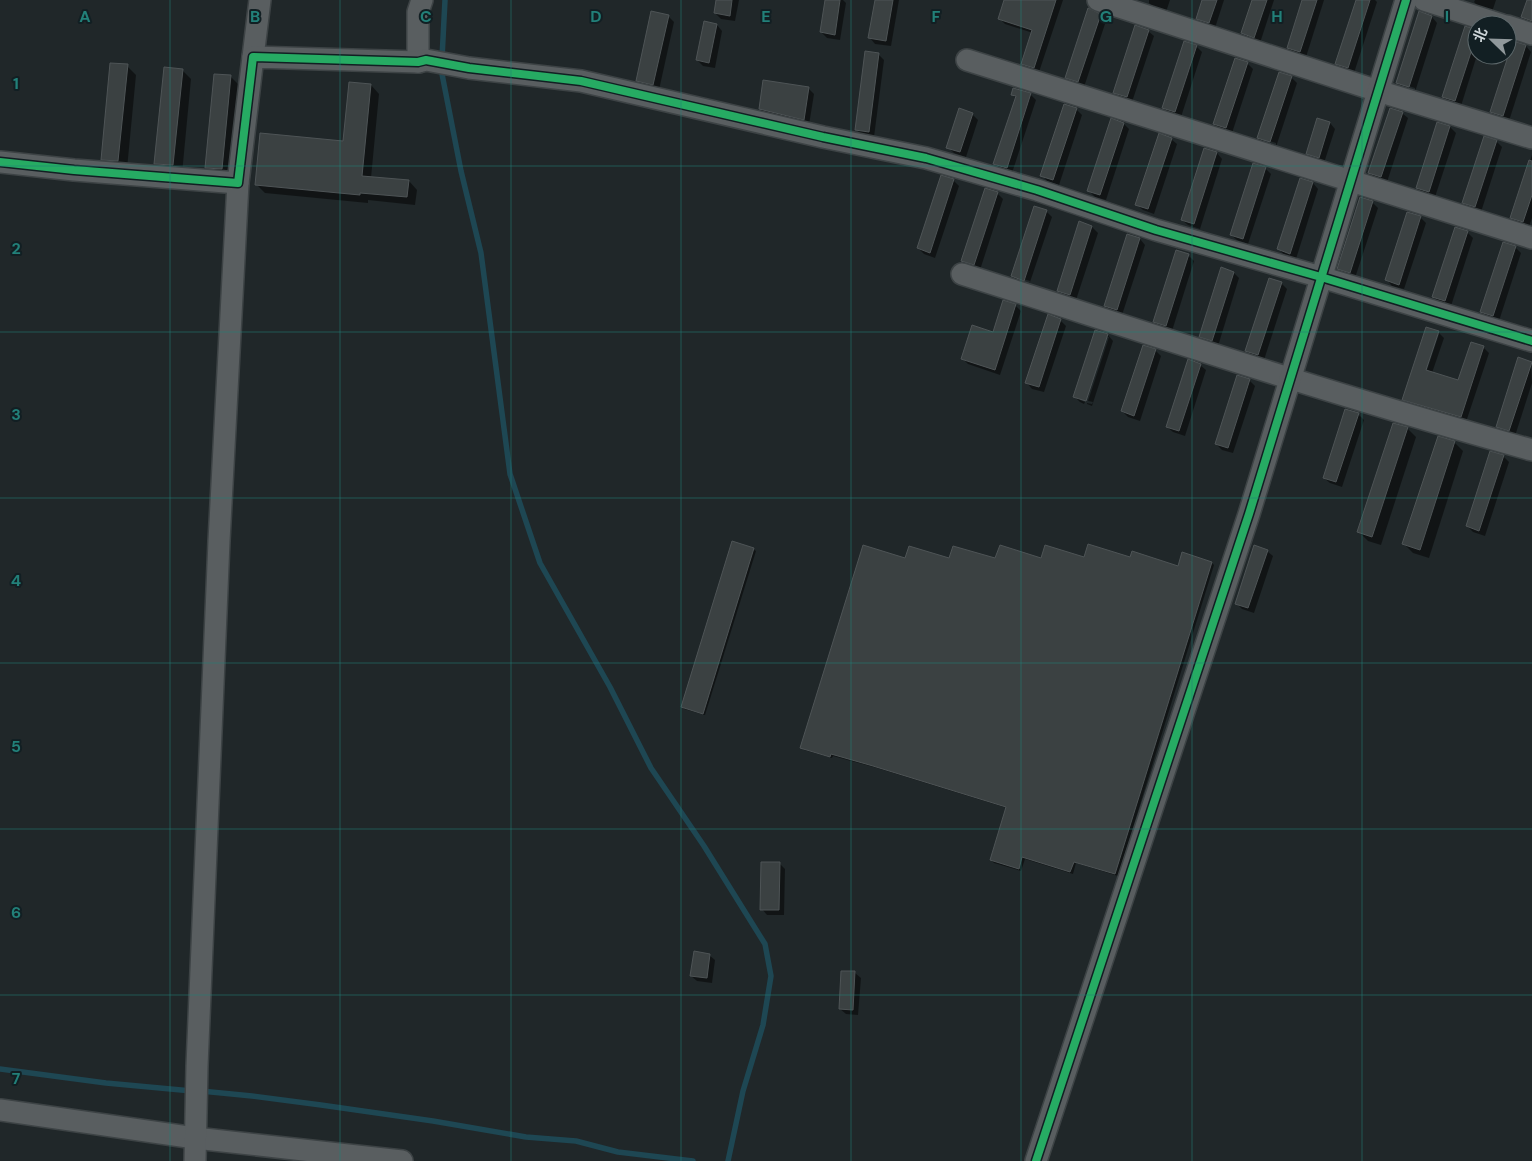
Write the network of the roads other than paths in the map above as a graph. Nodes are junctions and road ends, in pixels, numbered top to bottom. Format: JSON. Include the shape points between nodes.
{"nodes":[{"id":1,"x":260,"y":0,"type":"edge"},
{"id":2,"x":422,"y":0,"type":"edge"},
{"id":3,"x":1098,"y":0,"type":"edge"},
{"id":4,"x":1406,"y":0,"type":"edge"},
{"id":5,"x":1424,"y":0,"type":"edge"},
{"id":6,"x":1471,"y":15,"type":"edge"},
{"id":7,"x":1517,"y":29,"type":"edge"},
{"id":8,"x":1532,"y":34,"type":"edge"},
{"id":9,"x":253,"y":57,"type":"junction"},
{"id":10,"x":967,"y":60,"type":"dead end"},
{"id":11,"x":422,"y":61,"type":"junction"},
{"id":12,"x":1378,"y":91,"type":"junction"},
{"id":13,"x":1532,"y":138,"type":"edge"},
{"id":14,"x":0,"y":162,"type":"edge"},
{"id":15,"x":1351,"y":180,"type":"junction"},
{"id":16,"x":238,"y":183,"type":"junction"},
{"id":17,"x":1532,"y":238,"type":"edge"},
{"id":18,"x":962,"y":274,"type":"dead end"},
{"id":19,"x":1321,"y":277,"type":"junction"},
{"id":20,"x":1532,"y":341,"type":"edge"},
{"id":21,"x":1290,"y":379,"type":"junction"},
{"id":22,"x":1532,"y":450,"type":"edge"},
{"id":23,"x":0,"y":1110,"type":"edge"},
{"id":24,"x":195,"y":1138,"type":"junction"},
{"id":25,"x":195,"y":1161,"type":"edge"},
{"id":26,"x":402,"y":1161,"type":"edge"},
{"id":27,"x":1036,"y":1161,"type":"edge"}],
"edges":[{"from":1,"to":9,"type":"street"},
{"from":2,"to":11,"type":"street","via":[[418,12]]},
{"from":3,"to":12,"type":"street"},
{"from":4,"to":12,"type":"street"},
{"from":5,"to":6,"type":"street"},
{"from":7,"to":8,"type":"street"},
{"from":9,"to":11,"type":"street"},
{"from":9,"to":16,"type":"street"},
{"from":10,"to":15,"type":"street"},
{"from":11,"to":19,"type":"street","via":[[581,81],[926,158]]},
{"from":12,"to":13,"type":"street"},
{"from":12,"to":15,"type":"street"},
{"from":14,"to":16,"type":"street"},
{"from":15,"to":17,"type":"street"},
{"from":15,"to":19,"type":"street"},
{"from":16,"to":24,"type":"street"},
{"from":18,"to":21,"type":"street"},
{"from":19,"to":20,"type":"street"},
{"from":19,"to":21,"type":"street"},
{"from":21,"to":22,"type":"street"},
{"from":21,"to":27,"type":"street","via":[[1249,514]]},
{"from":23,"to":24,"type":"street"},
{"from":24,"to":25,"type":"street"},
{"from":24,"to":26,"type":"street"}]}
